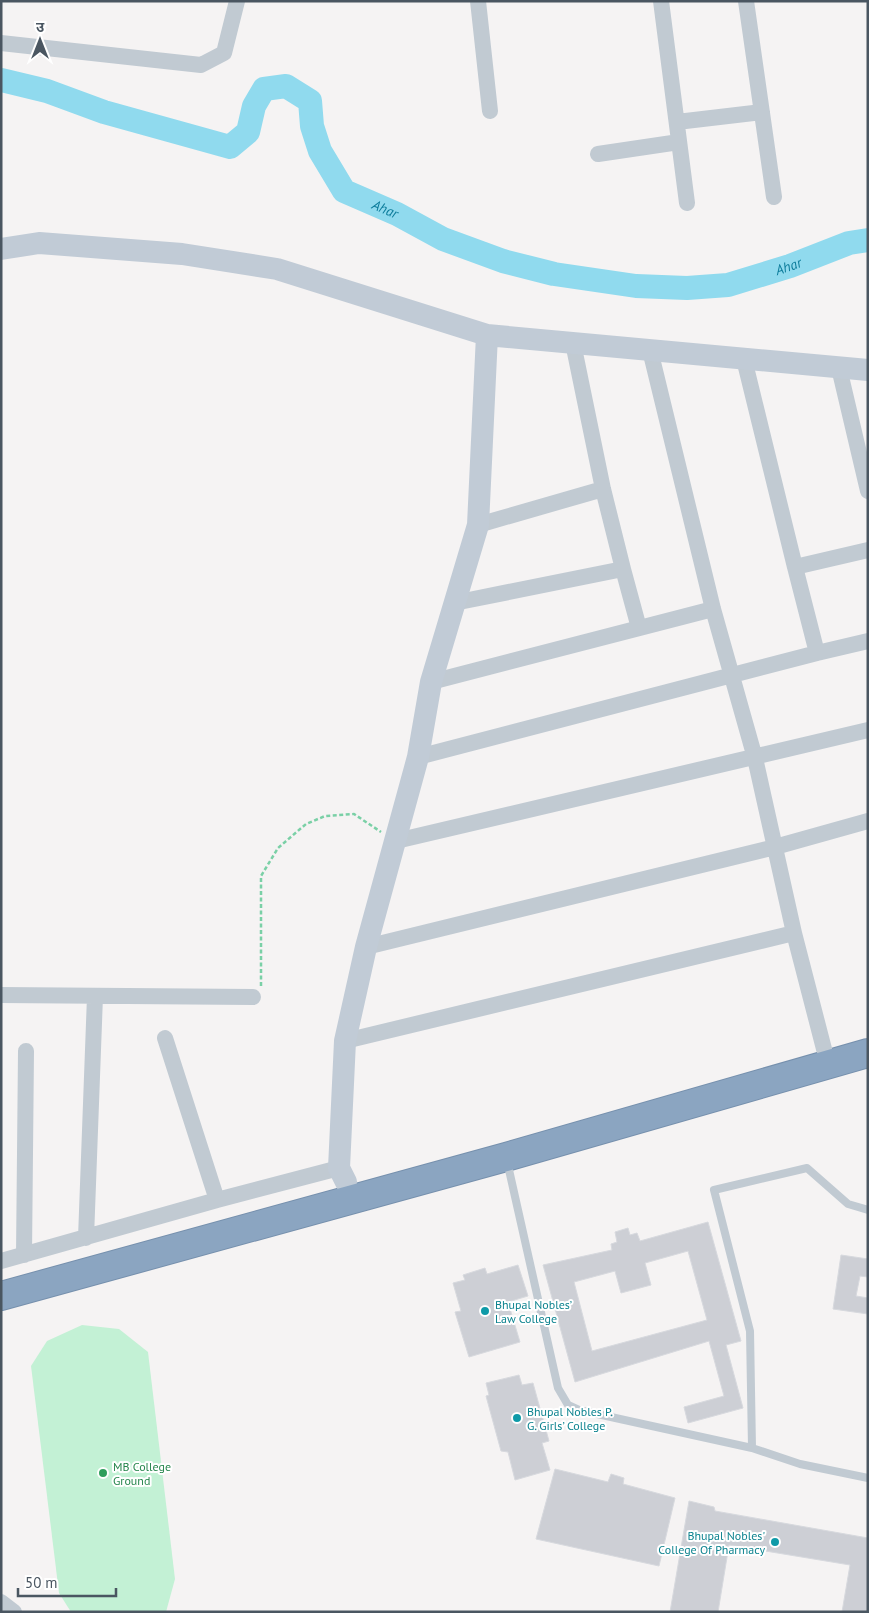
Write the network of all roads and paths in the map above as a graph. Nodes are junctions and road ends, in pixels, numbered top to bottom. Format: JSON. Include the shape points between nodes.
{"nodes":[{"id":1,"x":236,"y":1,"type":"edge"},
{"id":2,"x":478,"y":1,"type":"edge"},
{"id":3,"x":661,"y":1,"type":"edge"},
{"id":4,"x":746,"y":1,"type":"edge"},
{"id":5,"x":1,"y":43,"type":"edge"},
{"id":6,"x":490,"y":111,"type":"dead end"},
{"id":7,"x":762,"y":112,"type":"junction"},
{"id":8,"x":677,"y":122,"type":"junction"},
{"id":9,"x":679,"y":142,"type":"junction"},
{"id":10,"x":598,"y":154,"type":"dead end"},
{"id":11,"x":774,"y":197,"type":"dead end"},
{"id":12,"x":688,"y":203,"type":"dead end"},
{"id":13,"x":1,"y":249,"type":"edge"},
{"id":14,"x":487,"y":335,"type":"junction"},
{"id":15,"x":573,"y":343,"type":"junction"},
{"id":16,"x":650,"y":350,"type":"junction"},
{"id":17,"x":744,"y":359,"type":"junction"},
{"id":18,"x":839,"y":368,"type":"junction"},
{"id":19,"x":868,"y":370,"type":"edge"},
{"id":20,"x":603,"y":489,"type":"junction"},
{"id":21,"x":868,"y":491,"type":"edge"},
{"id":22,"x":478,"y":525,"type":"junction"},
{"id":23,"x":868,"y":550,"type":"edge"},
{"id":24,"x":795,"y":568,"type":"junction"},
{"id":25,"x":623,"y":569,"type":"junction"},
{"id":26,"x":454,"y":603,"type":"junction"},
{"id":27,"x":713,"y":609,"type":"junction"},
{"id":28,"x":639,"y":628,"type":"junction"},
{"id":29,"x":868,"y":642,"type":"edge"},
{"id":30,"x":817,"y":653,"type":"junction"},
{"id":31,"x":732,"y":675,"type":"junction"},
{"id":32,"x":431,"y":682,"type":"junction"},
{"id":33,"x":868,"y":730,"type":"edge"},
{"id":34,"x":418,"y":756,"type":"junction"},
{"id":35,"x":755,"y":758,"type":"junction"},
{"id":36,"x":868,"y":821,"type":"edge"},
{"id":37,"x":396,"y":841,"type":"junction"},
{"id":38,"x":775,"y":847,"type":"junction"},
{"id":39,"x":794,"y":933,"type":"junction"},
{"id":40,"x":366,"y":947,"type":"junction"},
{"id":41,"x":1,"y":995,"type":"edge"},
{"id":42,"x":95,"y":996,"type":"junction"},
{"id":43,"x":253,"y":997,"type":"joint"},
{"id":44,"x":868,"y":1036,"type":"edge"},
{"id":45,"x":166,"y":1038,"type":"dead end"},
{"id":46,"x":345,"y":1041,"type":"junction"},
{"id":47,"x":26,"y":1051,"type":"dead end"},
{"id":48,"x":868,"y":1053,"type":"edge"},
{"id":49,"x":826,"y":1056,"type":"junction"},
{"id":50,"x":504,"y":1149,"type":"junction"},
{"id":51,"x":342,"y":1175,"type":"junction"},
{"id":52,"x":216,"y":1200,"type":"junction"},
{"id":53,"x":868,"y":1210,"type":"edge"},
{"id":54,"x":86,"y":1238,"type":"junction"},
{"id":55,"x":24,"y":1255,"type":"junction"},
{"id":56,"x":1,"y":1261,"type":"edge"},
{"id":57,"x":1,"y":1278,"type":"edge"},
{"id":58,"x":1,"y":1296,"type":"edge"},
{"id":59,"x":752,"y":1448,"type":"junction"},
{"id":60,"x":868,"y":1478,"type":"edge"},
{"id":61,"x":1,"y":1602,"type":"edge"},
{"id":62,"x":14,"y":1612,"type":"edge"}],
"edges":[{"from":1,"to":5,"type":"street","via":[[224,53],[200,65]]},
{"from":2,"to":6,"type":"street"},
{"from":3,"to":8,"type":"street"},
{"from":4,"to":7,"type":"street"},
{"from":7,"to":8,"type":"street"},
{"from":7,"to":11,"type":"street"},
{"from":8,"to":9,"type":"street"},
{"from":9,"to":10,"type":"street"},
{"from":9,"to":12,"type":"street"},
{"from":13,"to":14,"type":"street","via":[[38,243],[182,254],[277,268]]},
{"from":14,"to":15,"type":"street"},
{"from":14,"to":22,"type":"street"},
{"from":15,"to":16,"type":"street"},
{"from":15,"to":20,"type":"street"},
{"from":16,"to":17,"type":"street"},
{"from":16,"to":27,"type":"street"},
{"from":17,"to":18,"type":"street"},
{"from":17,"to":24,"type":"street"},
{"from":18,"to":19,"type":"street"},
{"from":18,"to":21,"type":"street"},
{"from":20,"to":22,"type":"street"},
{"from":20,"to":25,"type":"street"},
{"from":22,"to":26,"type":"street"},
{"from":23,"to":24,"type":"street"},
{"from":24,"to":30,"type":"street"},
{"from":25,"to":26,"type":"street"},
{"from":25,"to":28,"type":"street"},
{"from":26,"to":32,"type":"street"},
{"from":27,"to":28,"type":"street"},
{"from":27,"to":31,"type":"street"},
{"from":28,"to":32,"type":"street"},
{"from":29,"to":30,"type":"street"},
{"from":30,"to":31,"type":"street"},
{"from":31,"to":34,"type":"street"},
{"from":31,"to":35,"type":"street"},
{"from":32,"to":34,"type":"street"},
{"from":33,"to":35,"type":"street"},
{"from":34,"to":37,"type":"street"},
{"from":35,"to":37,"type":"street"},
{"from":35,"to":38,"type":"street"},
{"from":36,"to":38,"type":"street"},
{"from":37,"to":40,"type":"street"},
{"from":37,"to":43,"type":"path","via":[[354,814],[325,816],[306,824],[278,848],[261,876],[261,988]]},
{"from":38,"to":39,"type":"street"},
{"from":38,"to":40,"type":"street"},
{"from":39,"to":46,"type":"street"},
{"from":39,"to":49,"type":"street"},
{"from":40,"to":46,"type":"street"},
{"from":41,"to":42,"type":"street"},
{"from":42,"to":43,"type":"street"},
{"from":42,"to":54,"type":"street"},
{"from":44,"to":49,"type":"highway"},
{"from":45,"to":52,"type":"street"},
{"from":46,"to":51,"type":"street"},
{"from":47,"to":55,"type":"street"},
{"from":48,"to":49,"type":"highway"},
{"from":49,"to":50,"type":"highway"},
{"from":50,"to":51,"type":"highway"},
{"from":50,"to":58,"type":"highway"},
{"from":50,"to":59,"type":"lane","via":[[558,1388],[568,1405]]},
{"from":51,"to":52,"type":"street"},
{"from":51,"to":57,"type":"highway"},
{"from":52,"to":54,"type":"street"},
{"from":53,"to":59,"type":"lane","via":[[848,1204],[807,1168],[714,1190],[750,1331]]},
{"from":54,"to":55,"type":"street"},
{"from":55,"to":56,"type":"street"},
{"from":59,"to":60,"type":"lane","via":[[800,1464]]},
{"from":61,"to":62,"type":"street"}]}
